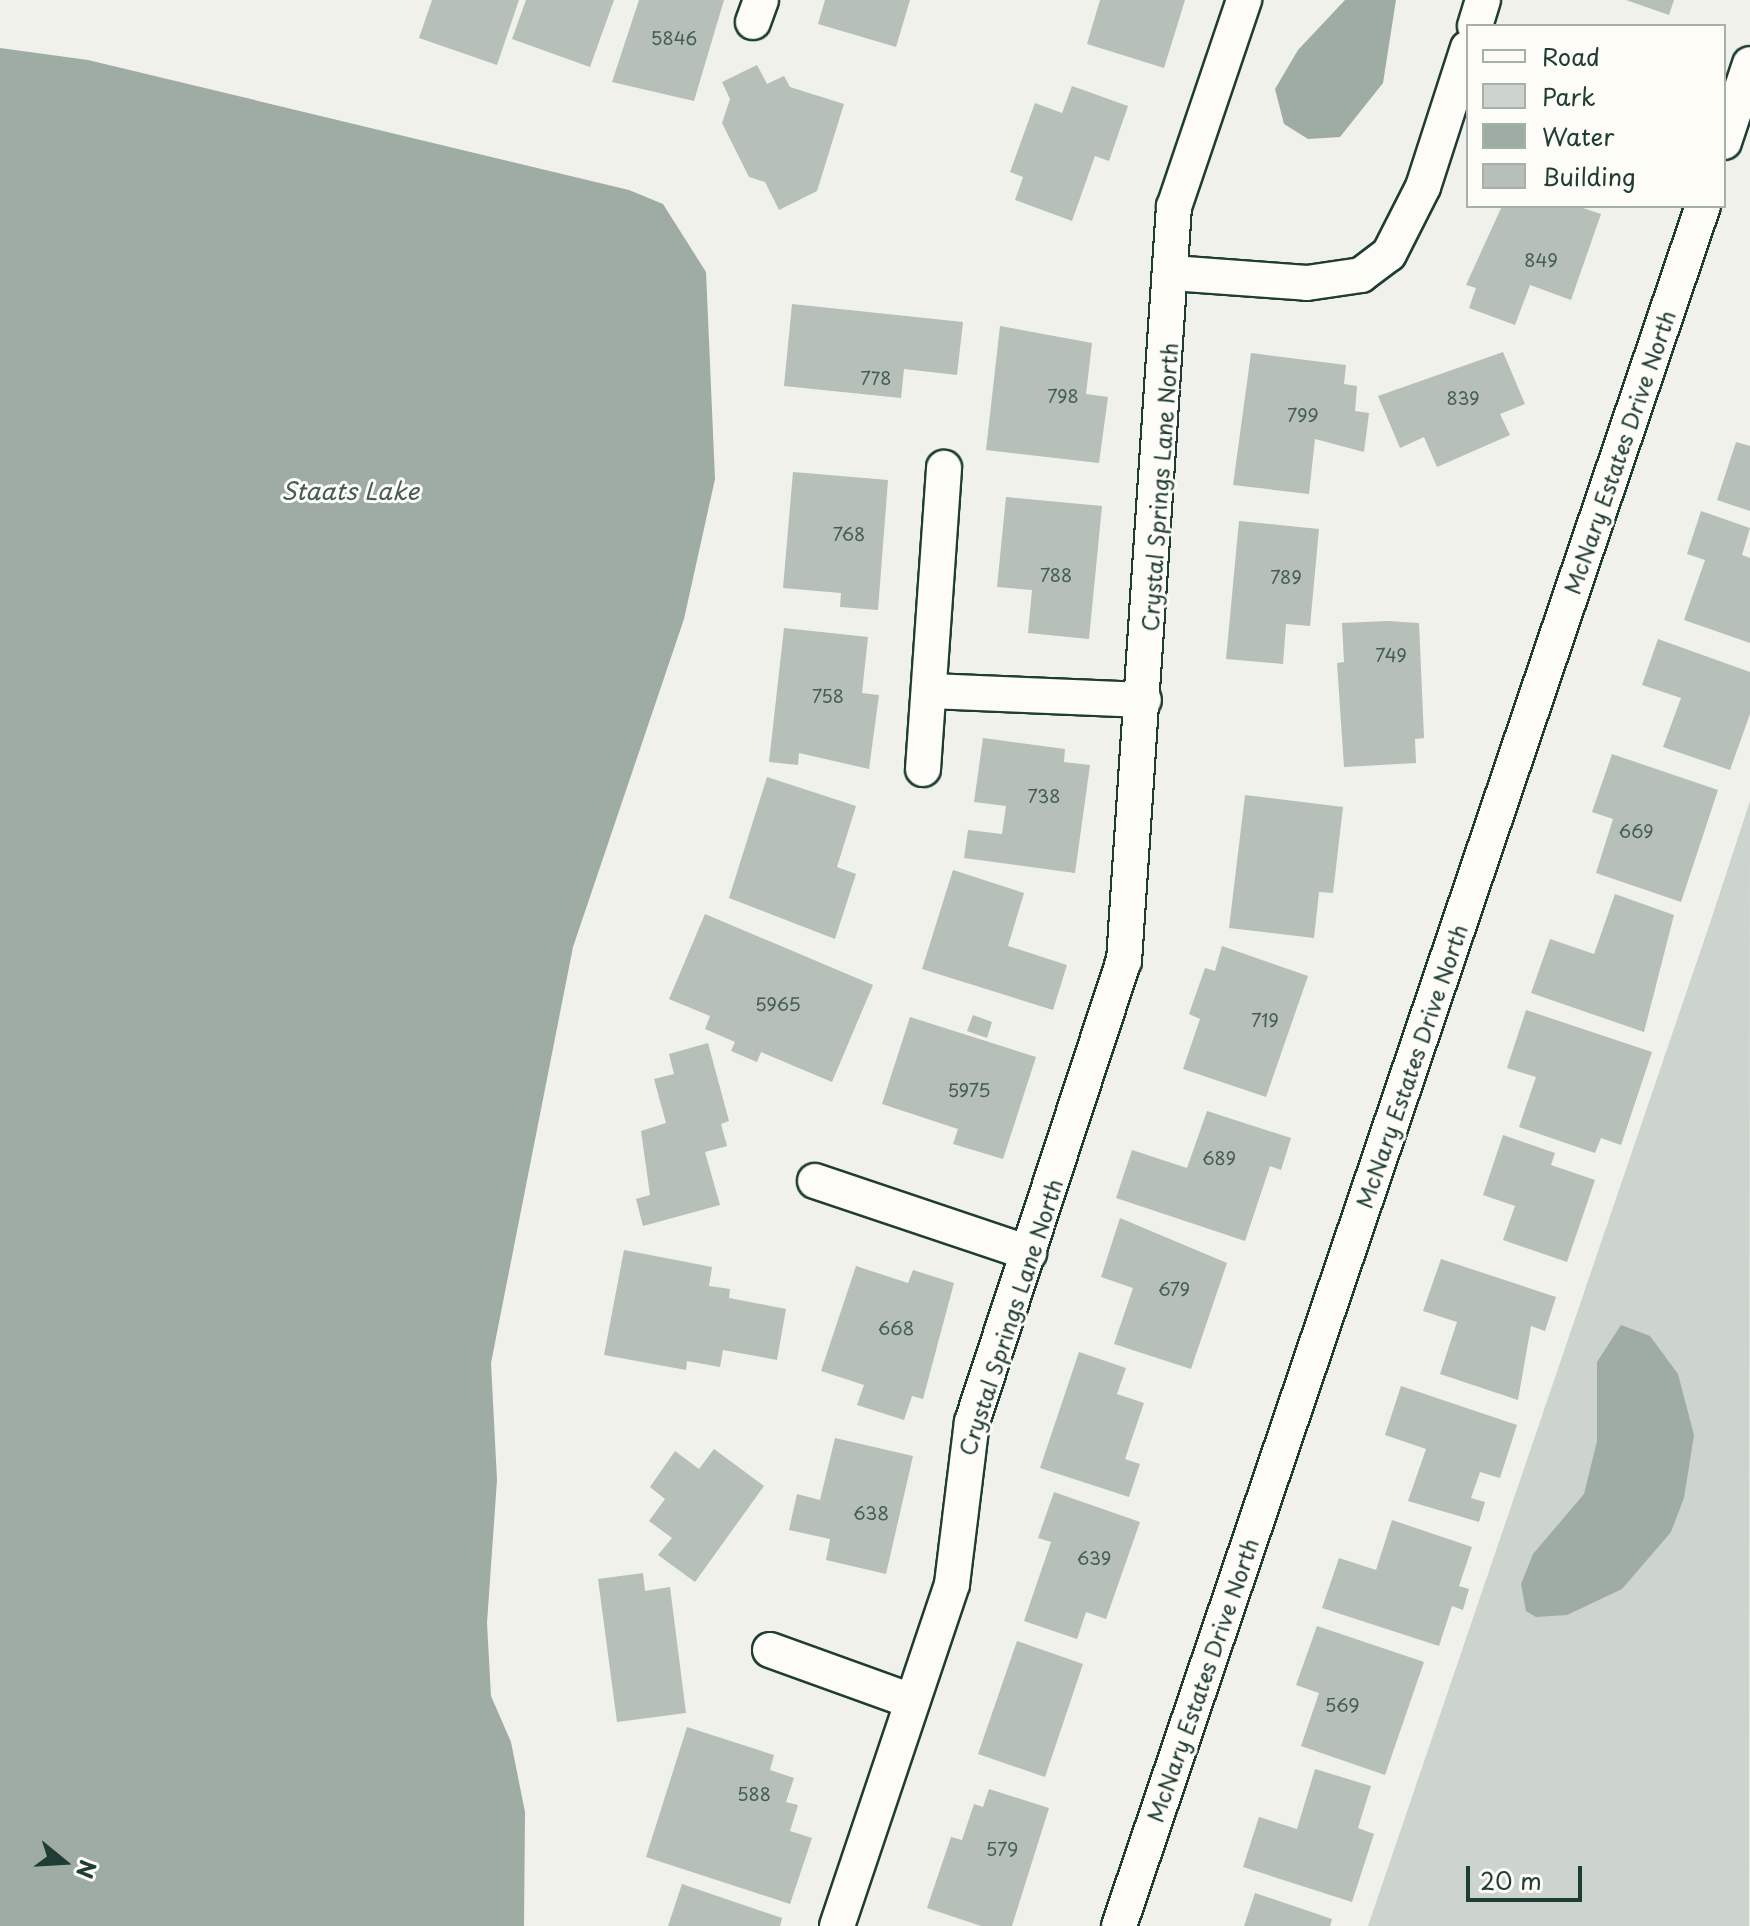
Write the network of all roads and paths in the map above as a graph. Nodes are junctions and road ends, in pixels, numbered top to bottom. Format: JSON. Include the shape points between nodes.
{"nodes":[{"id":1,"x":1244,"y":0,"type":"edge"},
{"id":2,"x":1483,"y":0,"type":"edge"},
{"id":3,"x":1476,"y":24,"type":"edge"},
{"id":4,"x":1466,"y":54,"type":"edge"},
{"id":5,"x":1750,"y":64,"type":"edge"},
{"id":6,"x":1726,"y":136,"type":"edge"},
{"id":7,"x":1702,"y":208,"type":"edge"},
{"id":8,"x":1172,"y":273,"type":"junction"},
{"id":9,"x":944,"y":468,"type":"dead end"},
{"id":10,"x":930,"y":691,"type":"junction"},
{"id":11,"x":1144,"y":700,"type":"junction"},
{"id":12,"x":923,"y":769,"type":"dead end"},
{"id":13,"x":815,"y":1181,"type":"dead end"},
{"id":14,"x":1029,"y":1253,"type":"junction"},
{"id":15,"x":770,"y":1650,"type":"dead end"},
{"id":16,"x":912,"y":1701,"type":"junction"},
{"id":17,"x":837,"y":1926,"type":"edge"},
{"id":18,"x":1119,"y":1926,"type":"edge"}],
"edges":[{"from":1,"to":8,"type":"street","name":"Crystal Springs Lane North","via":[[1174,207]]},
{"from":2,"to":3,"type":"street"},
{"from":4,"to":8,"type":"street","via":[[1423,187],[1389,254],[1361,275],[1307,283]]},
{"from":5,"to":6,"type":"street"},
{"from":7,"to":18,"type":"street","name":"McNary Estates Drive North"},
{"from":8,"to":11,"type":"street","name":"Crystal Springs Lane North"},
{"from":9,"to":10,"type":"street"},
{"from":10,"to":11,"type":"street"},
{"from":10,"to":12,"type":"street"},
{"from":11,"to":14,"type":"street","name":"Crystal Springs Lane North","via":[[1124,961]]},
{"from":13,"to":14,"type":"street"},
{"from":14,"to":16,"type":"street","name":"Crystal Springs Lane North","via":[[972,1422],[952,1584]]},
{"from":15,"to":16,"type":"street"},
{"from":16,"to":17,"type":"street","name":"Crystal Springs Lane North"}]}
